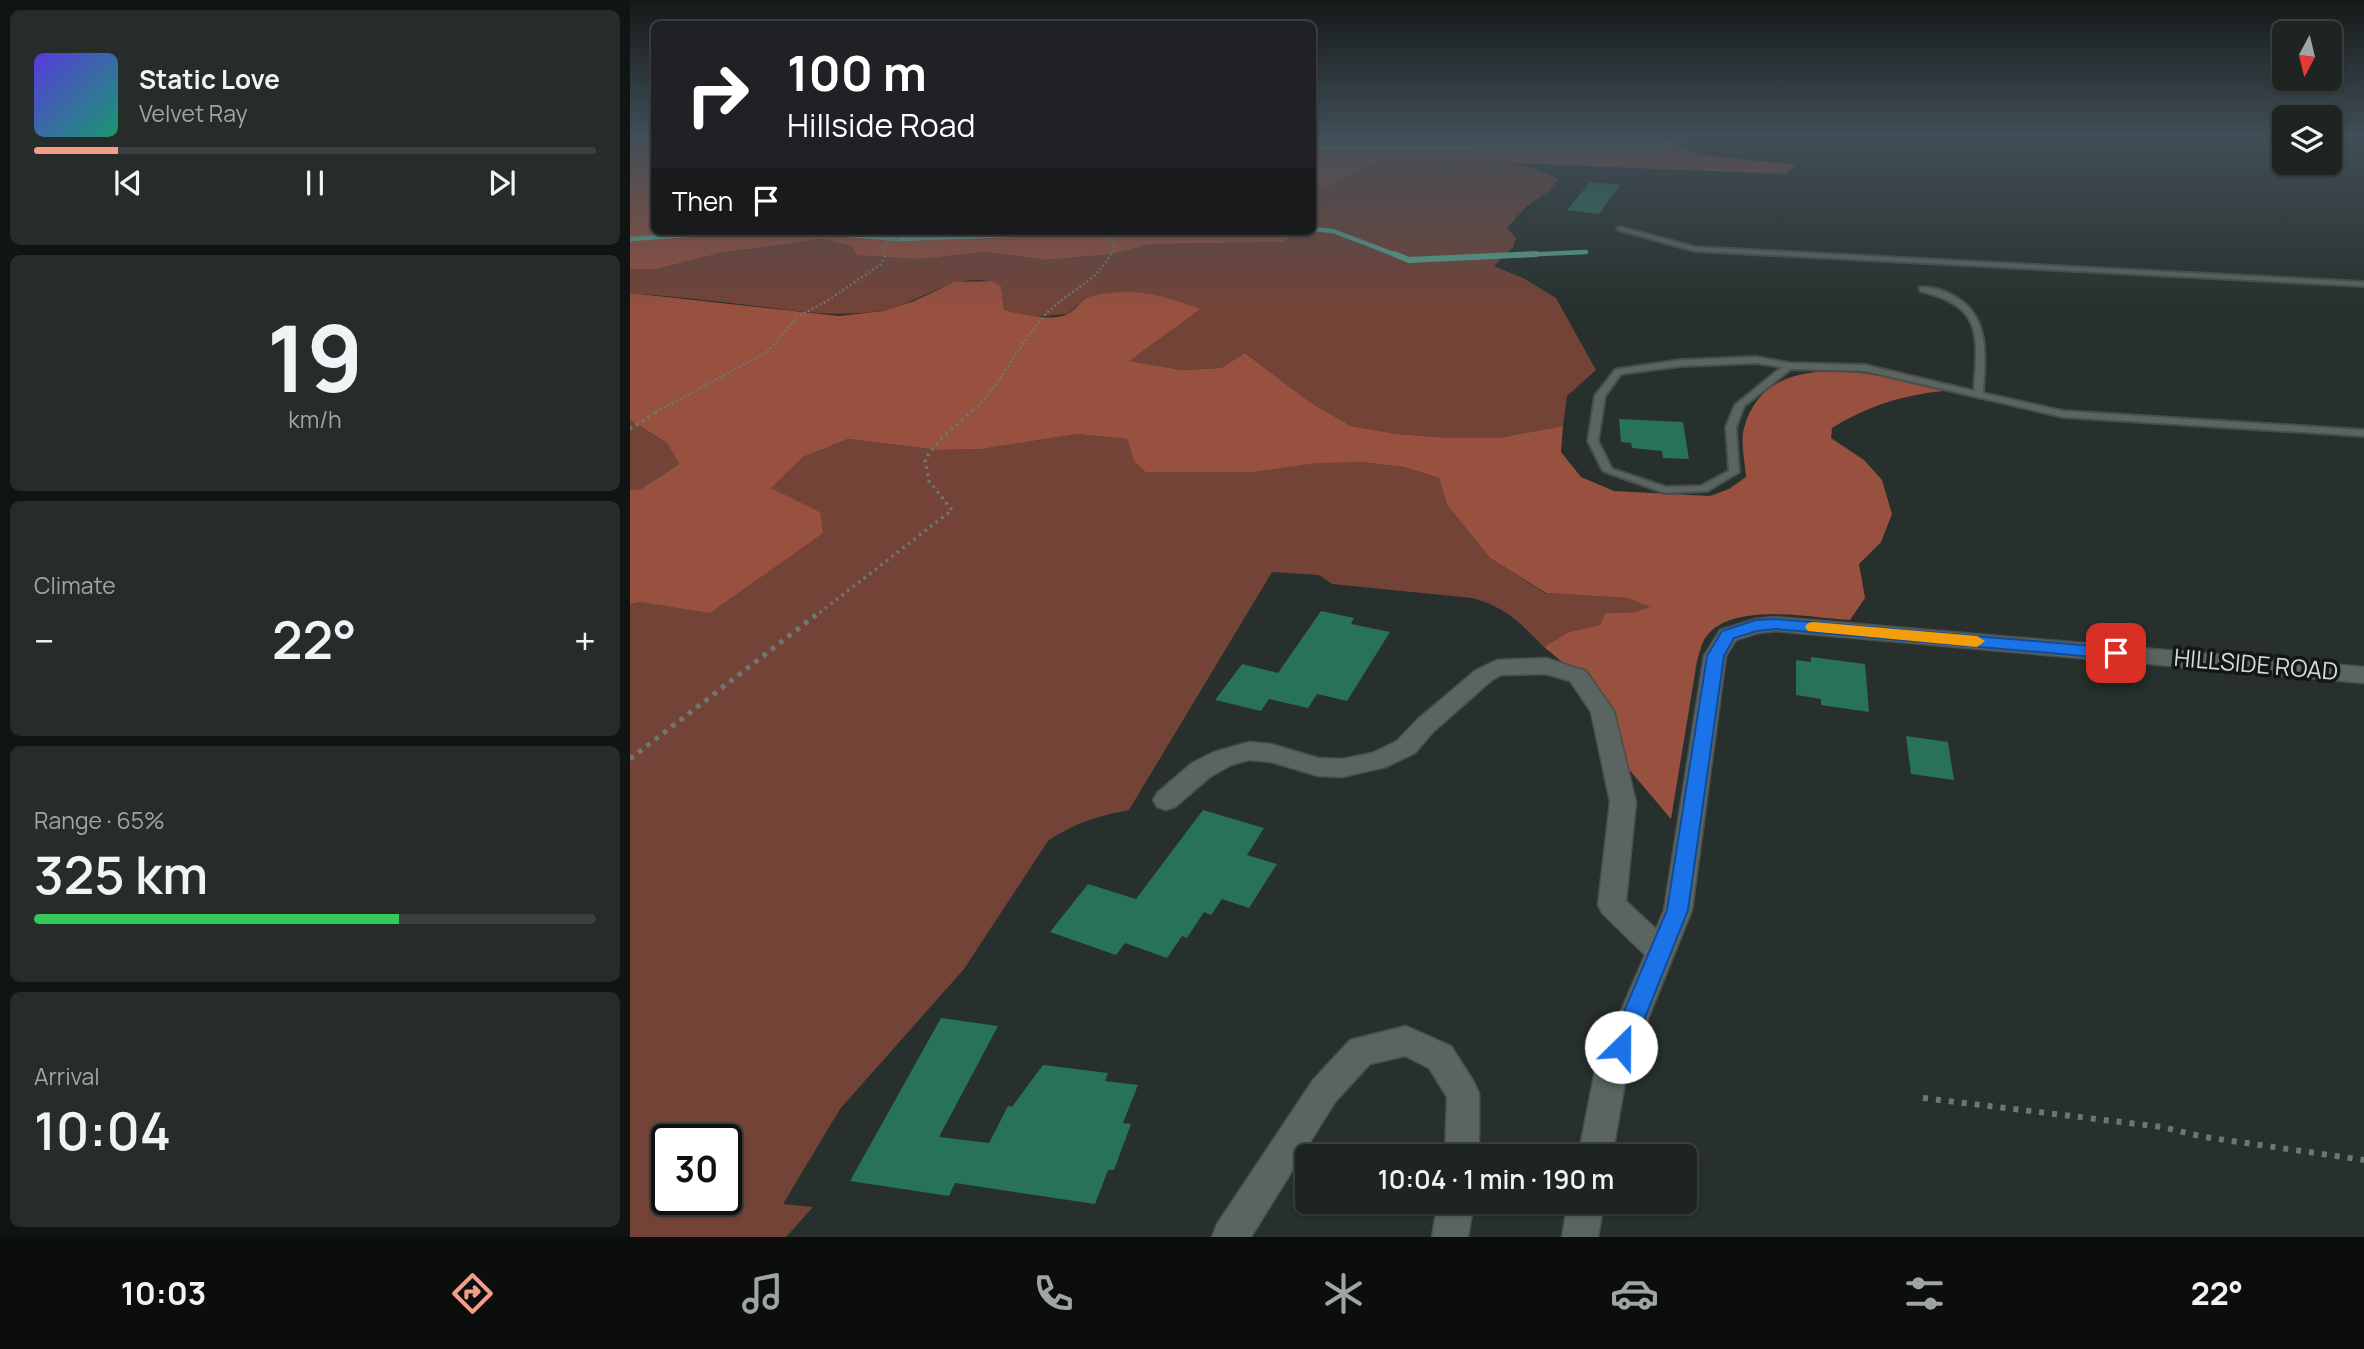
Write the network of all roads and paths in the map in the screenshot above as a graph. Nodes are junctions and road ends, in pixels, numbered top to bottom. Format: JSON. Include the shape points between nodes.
{"nodes":[{"id":1,"x":1620,"y":229,"type":"dead end"},
{"id":2,"x":907,"y":235,"type":"edge"},
{"id":3,"x":1098,"y":235,"type":"edge"},
{"id":4,"x":2364,"y":284,"type":"edge"},
{"id":5,"x":1923,"y":289,"type":"dead end"},
{"id":6,"x":1789,"y":366,"type":"junction"},
{"id":7,"x":1978,"y":394,"type":"junction"},
{"id":8,"x":630,"y":429,"type":"edge"},
{"id":9,"x":2364,"y":433,"type":"edge"},
{"id":10,"x":2364,"y":674,"type":"edge"},
{"id":11,"x":630,"y":759,"type":"edge"},
{"id":12,"x":1166,"y":800,"type":"dead end"},
{"id":13,"x":1661,"y":952,"type":"junction"},
{"id":14,"x":1923,"y":1098,"type":"dead end"},
{"id":15,"x":1462,"y":1144,"type":"edge"},
{"id":16,"x":1597,"y":1144,"type":"edge"},
{"id":17,"x":2364,"y":1160,"type":"edge"},
{"id":18,"x":1454,"y":1214,"type":"edge"},
{"id":19,"x":1584,"y":1214,"type":"edge"},
{"id":20,"x":1230,"y":1237,"type":"edge"},
{"id":21,"x":1450,"y":1237,"type":"edge"},
{"id":22,"x":1580,"y":1237,"type":"edge"}],
"edges":[{"from":1,"to":4,"type":"lane","via":[[1695,249]]},
{"from":2,"to":8,"type":"path","via":[[888,241],[881,264],[797,317],[767,352],[678,398]]},
{"from":3,"to":11,"type":"path","via":[[1115,244],[1101,272],[1050,310],[993,389],[972,413],[937,440],[925,459],[929,481],[952,510]]},
{"from":5,"to":7,"type":"lane","via":[[1948,293],[1972,315],[1982,340]]},
{"from":6,"to":6,"type":"lane","via":[[1740,405],[1731,427],[1734,472],[1703,489],[1665,490],[1608,471],[1593,441],[1600,397],[1618,372],[1744,360]]},
{"from":6,"to":7,"type":"lane","via":[[1866,368]]},
{"from":7,"to":9,"type":"lane","via":[[2063,414]]},
{"from":10,"to":13,"type":"street","name":"HILLSIDE ROAD","via":[[1776,624],[1728,635],[1715,656],[1678,910]]},
{"from":12,"to":13,"type":"street","via":[[1201,770],[1249,751],[1318,767],[1377,761],[1406,747],[1458,696],[1497,668],[1546,666],[1578,676],[1602,711],[1623,802],[1612,905]]},
{"from":13,"to":16,"type":"street","name":"HILLSIDE ROAD","via":[[1611,1071]]},
{"from":14,"to":17,"type":"path","via":[[2162,1127]]},
{"from":15,"to":20,"type":"street","via":[[1462,1093],[1440,1057],[1406,1041],[1361,1051],[1324,1091]]},
{"from":18,"to":21,"type":"street"},
{"from":19,"to":22,"type":"street"}]}
